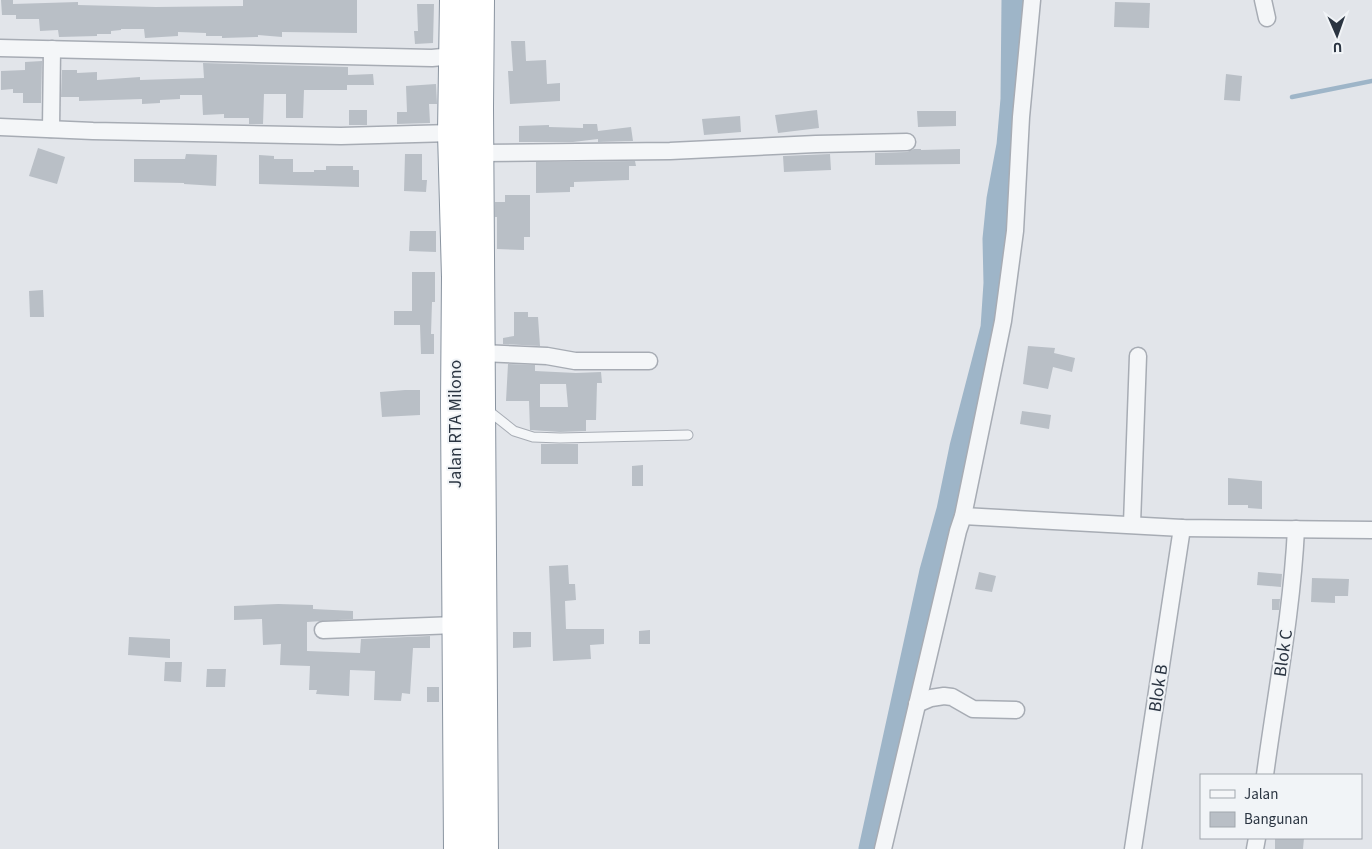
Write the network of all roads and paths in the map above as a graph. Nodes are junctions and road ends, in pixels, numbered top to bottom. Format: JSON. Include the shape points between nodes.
{"nodes":[{"id":1,"x":454,"y":0,"type":"edge"},
{"id":2,"x":480,"y":0,"type":"edge"},
{"id":3,"x":1032,"y":0,"type":"edge"},
{"id":4,"x":1263,"y":0,"type":"edge"},
{"id":5,"x":1267,"y":18,"type":"dead end"},
{"id":6,"x":0,"y":48,"type":"edge"},
{"id":7,"x":52,"y":49,"type":"junction"},
{"id":8,"x":453,"y":56,"type":"junction"},
{"id":9,"x":461,"y":115,"type":"junction"},
{"id":10,"x":0,"y":127,"type":"edge"},
{"id":11,"x":51,"y":129,"type":"junction"},
{"id":12,"x":907,"y":142,"type":"dead end"},
{"id":13,"x":479,"y":153,"type":"junction"},
{"id":14,"x":481,"y":353,"type":"junction"},
{"id":15,"x":1138,"y":356,"type":"dead end"},
{"id":16,"x":649,"y":361,"type":"dead end"},
{"id":17,"x":468,"y":405,"type":"junction"},
{"id":18,"x":688,"y":435,"type":"dead end"},
{"id":19,"x":963,"y":516,"type":"junction"},
{"id":20,"x":1132,"y":524,"type":"junction"},
{"id":21,"x":1182,"y":528,"type":"junction"},
{"id":22,"x":1296,"y":529,"type":"junction"},
{"id":23,"x":1372,"y":530,"type":"edge"},
{"id":24,"x":456,"y":625,"type":"junction"},
{"id":25,"x":323,"y":630,"type":"dead end"},
{"id":26,"x":917,"y":704,"type":"junction"},
{"id":27,"x":1016,"y":710,"type":"dead end"},
{"id":28,"x":1265,"y":774,"type":"edge"},
{"id":29,"x":458,"y":849,"type":"edge"},
{"id":30,"x":484,"y":849,"type":"edge"},
{"id":31,"x":883,"y":849,"type":"edge"},
{"id":32,"x":1133,"y":849,"type":"edge"}],
"edges":[{"from":1,"to":8,"type":"highway","name":"Jalan RTA Milono"},
{"from":2,"to":9,"type":"highway","name":"Jalan RTA Milono"},
{"from":3,"to":19,"type":"street","via":[[1015,231],[1004,321]]},
{"from":4,"to":5,"type":"street"},
{"from":6,"to":7,"type":"street"},
{"from":7,"to":8,"type":"street"},
{"from":7,"to":11,"type":"street"},
{"from":8,"to":9,"type":"highway","name":"Jalan RTA Milono"},
{"from":9,"to":11,"type":"street","via":[[341,136]]},
{"from":9,"to":13,"type":"highway","name":"Jalan RTA Milono"},
{"from":9,"to":17,"type":"highway","name":"Jalan RTA Milono","via":[[456,277]]},
{"from":10,"to":11,"type":"street"},
{"from":12,"to":13,"type":"street"},
{"from":13,"to":14,"type":"highway","name":"Jalan RTA Milono"},
{"from":14,"to":16,"type":"street","via":[[547,356],[575,361]]},
{"from":14,"to":17,"type":"highway","name":"Jalan RTA Milono"},
{"from":15,"to":20,"type":"street"},
{"from":17,"to":18,"type":"lane","via":[[514,431],[533,437]]},
{"from":17,"to":24,"type":"highway","name":"Jalan RTA Milono"},
{"from":17,"to":30,"type":"highway","name":"Jalan RTA Milono"},
{"from":19,"to":20,"type":"street"},
{"from":19,"to":26,"type":"street"},
{"from":20,"to":21,"type":"street"},
{"from":21,"to":22,"type":"street"},
{"from":21,"to":32,"type":"street","name":"Blok B"},
{"from":22,"to":23,"type":"street"},
{"from":22,"to":28,"type":"street","name":"Blok C","via":[[1283,657]]},
{"from":24,"to":25,"type":"street"},
{"from":24,"to":29,"type":"highway","name":"Jalan RTA Milono"},
{"from":26,"to":27,"type":"street","via":[[944,696],[973,709]]},
{"from":26,"to":31,"type":"street"}]}
